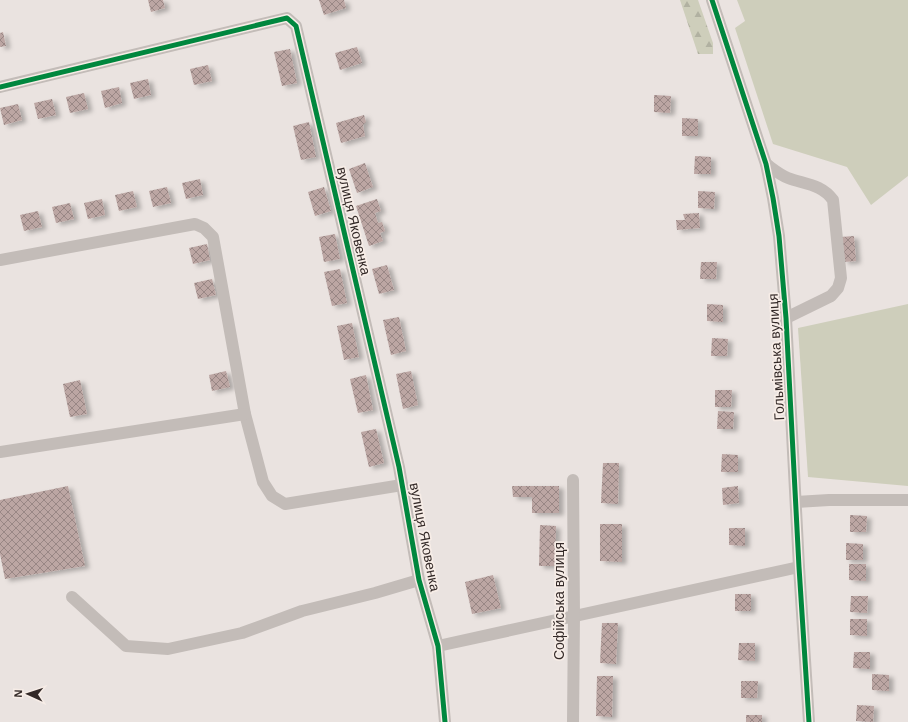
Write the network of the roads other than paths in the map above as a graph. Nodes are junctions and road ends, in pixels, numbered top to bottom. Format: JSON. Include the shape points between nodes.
{"nodes":[{"id":1,"x":712,"y":0,"type":"edge"},
{"id":2,"x":0,"y":87,"type":"edge"},
{"id":3,"x":766,"y":164,"type":"junction"},
{"id":4,"x":0,"y":260,"type":"edge"},
{"id":5,"x":786,"y":318,"type":"junction"},
{"id":6,"x":245,"y":414,"type":"junction"},
{"id":7,"x":0,"y":452,"type":"edge"},
{"id":8,"x":573,"y":480,"type":"dead end"},
{"id":9,"x":402,"y":485,"type":"junction"},
{"id":10,"x":908,"y":500,"type":"edge"},
{"id":11,"x":796,"y":502,"type":"junction"},
{"id":12,"x":799,"y":567,"type":"junction"},
{"id":13,"x":419,"y":580,"type":"junction"},
{"id":14,"x":72,"y":597,"type":"dead end"},
{"id":15,"x":574,"y":616,"type":"junction"},
{"id":16,"x":438,"y":646,"type":"junction"},
{"id":17,"x":445,"y":722,"type":"edge"},
{"id":18,"x":573,"y":722,"type":"edge"},
{"id":19,"x":809,"y":722,"type":"edge"}],
"edges":[{"from":1,"to":3,"type":"street","name":"Гольмівська вулиця"},
{"from":2,"to":9,"type":"street","name":"вулиця Яковенка","via":[[287,18],[296,26]]},
{"from":3,"to":5,"type":"street","name":"Гольмівська вулиця","via":[[779,236]]},
{"from":3,"to":5,"type":"street","via":[[788,178],[824,190],[833,200],[841,278],[838,288],[831,296]]},
{"from":4,"to":6,"type":"street","name":"вулиця Яковенка","via":[[195,224],[204,228],[213,237]]},
{"from":5,"to":11,"type":"street","name":"Гольмівська вулиця"},
{"from":6,"to":7,"type":"street"},
{"from":6,"to":9,"type":"street","name":"вулиця Яковенка","via":[[263,482],[272,496],[285,504]]},
{"from":8,"to":15,"type":"street","name":"Софійська вулиця"},
{"from":9,"to":13,"type":"street","name":"вулиця Яковенка"},
{"from":10,"to":11,"type":"street"},
{"from":11,"to":12,"type":"street","name":"Гольмівська вулиця"},
{"from":12,"to":15,"type":"street"},
{"from":12,"to":19,"type":"street","name":"Гольмівська вулиця"},
{"from":13,"to":14,"type":"street","via":[[302,611],[242,633],[168,650],[126,646]]},
{"from":13,"to":16,"type":"street","name":"вулиця Яковенка"},
{"from":15,"to":16,"type":"street"},
{"from":15,"to":18,"type":"street","name":"Софійська вулиця"},
{"from":16,"to":17,"type":"street","name":"вулиця Яковенка"}]}
